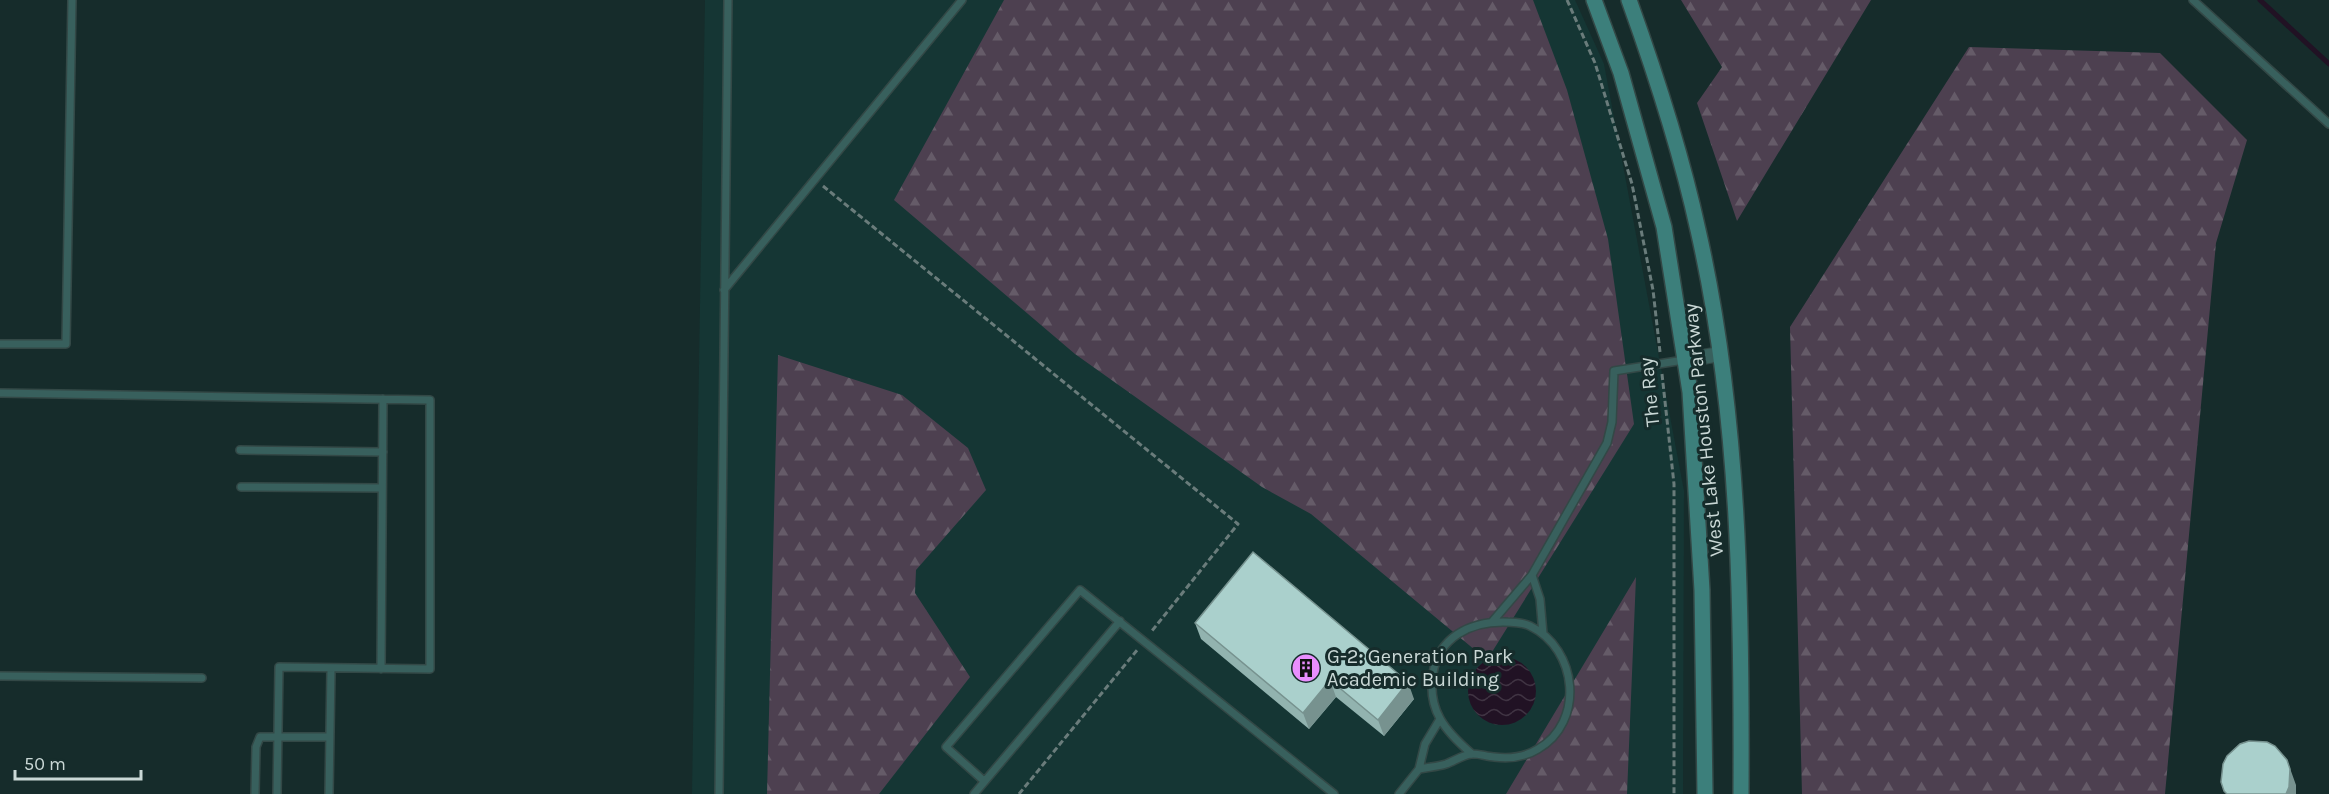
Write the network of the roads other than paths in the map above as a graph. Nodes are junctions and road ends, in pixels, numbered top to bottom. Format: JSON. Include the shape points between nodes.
{"nodes":[{"id":1,"x":72,"y":0,"type":"edge"},
{"id":2,"x":728,"y":0,"type":"edge"},
{"id":3,"x":962,"y":0,"type":"edge"},
{"id":4,"x":1594,"y":0,"type":"edge"},
{"id":5,"x":1629,"y":0,"type":"edge"},
{"id":6,"x":2193,"y":0,"type":"edge"},
{"id":7,"x":2329,"y":124,"type":"edge"},
{"id":8,"x":724,"y":290,"type":"junction"},
{"id":9,"x":0,"y":344,"type":"edge"},
{"id":10,"x":1720,"y":354,"type":"junction"},
{"id":11,"x":1685,"y":360,"type":"junction"},
{"id":12,"x":0,"y":393,"type":"edge"},
{"id":13,"x":383,"y":399,"type":"junction"},
{"id":14,"x":240,"y":450,"type":"dead end"},
{"id":15,"x":382,"y":452,"type":"junction"},
{"id":16,"x":241,"y":487,"type":"dead end"},
{"id":17,"x":382,"y":488,"type":"junction"},
{"id":18,"x":1532,"y":575,"type":"junction"},
{"id":19,"x":1120,"y":621,"type":"junction"},
{"id":20,"x":1492,"y":622,"type":"junction"},
{"id":21,"x":1543,"y":634,"type":"junction"},
{"id":22,"x":331,"y":669,"type":"junction"},
{"id":23,"x":381,"y":669,"type":"junction"},
{"id":24,"x":0,"y":676,"type":"edge"},
{"id":25,"x":202,"y":678,"type":"dead end"},
{"id":26,"x":1440,"y":719,"type":"junction"},
{"id":27,"x":278,"y":736,"type":"junction"},
{"id":28,"x":330,"y":737,"type":"junction"},
{"id":29,"x":1472,"y":754,"type":"junction"},
{"id":30,"x":1419,"y":769,"type":"junction"},
{"id":31,"x":984,"y":781,"type":"junction"},
{"id":32,"x":255,"y":794,"type":"edge"},
{"id":33,"x":277,"y":794,"type":"edge"},
{"id":34,"x":329,"y":794,"type":"edge"},
{"id":35,"x":719,"y":794,"type":"edge"},
{"id":36,"x":974,"y":794,"type":"edge"},
{"id":37,"x":1334,"y":794,"type":"edge"},
{"id":38,"x":1399,"y":794,"type":"edge"},
{"id":39,"x":1705,"y":794,"type":"edge"},
{"id":40,"x":1741,"y":794,"type":"edge"}],
"edges":[{"from":1,"to":9,"type":"lane","via":[[66,344]]},
{"from":2,"to":8,"type":"lane"},
{"from":3,"to":8,"type":"lane"},
{"from":4,"to":11,"type":"main road","name":"West Lake Houston Parkway","via":[[1622,72],[1664,227]]},
{"from":5,"to":10,"type":"main road","name":"West Lake Houston Parkway","via":[[1660,87],[1699,231]]},
{"from":6,"to":7,"type":"lane"},
{"from":8,"to":35,"type":"lane"},
{"from":10,"to":11,"type":"street"},
{"from":10,"to":40,"type":"main road","name":"West Lake Houston Parkway","via":[[1736,504]]},
{"from":11,"to":18,"type":"lane","via":[[1614,371],[1612,422],[1607,442]]},
{"from":11,"to":39,"type":"main road","name":"West Lake Houston Parkway","via":[[1702,590]]},
{"from":12,"to":13,"type":"lane"},
{"from":13,"to":15,"type":"lane"},
{"from":13,"to":23,"type":"lane","via":[[430,400],[430,669]]},
{"from":14,"to":15,"type":"lane"},
{"from":15,"to":17,"type":"lane"},
{"from":16,"to":17,"type":"lane"},
{"from":17,"to":23,"type":"lane"},
{"from":18,"to":20,"type":"lane"},
{"from":18,"to":21,"type":"lane","via":[[1540,599]]},
{"from":19,"to":31,"type":"lane"},
{"from":19,"to":31,"type":"lane","via":[[1080,590],[946,747]]},
{"from":19,"to":37,"type":"lane"},
{"from":20,"to":21,"type":"lane","via":[[1529,625]]},
{"from":20,"to":26,"type":"lane","via":[[1464,629],[1438,654],[1431,687]]},
{"from":21,"to":29,"type":"lane","via":[[1559,652],[1569,678],[1570,707],[1560,730],[1538,749],[1524,755],[1495,758]]},
{"from":22,"to":23,"type":"lane"},
{"from":22,"to":27,"type":"lane","via":[[279,667]]},
{"from":22,"to":28,"type":"lane"},
{"from":24,"to":25,"type":"lane"},
{"from":26,"to":29,"type":"lane","via":[[1449,734]]},
{"from":26,"to":30,"type":"lane","via":[[1425,744]]},
{"from":27,"to":28,"type":"lane"},
{"from":27,"to":32,"type":"lane","via":[[260,737],[256,747]]},
{"from":27,"to":33,"type":"lane"},
{"from":28,"to":34,"type":"lane"},
{"from":29,"to":30,"type":"lane"},
{"from":30,"to":38,"type":"lane"},
{"from":31,"to":36,"type":"lane"}]}
